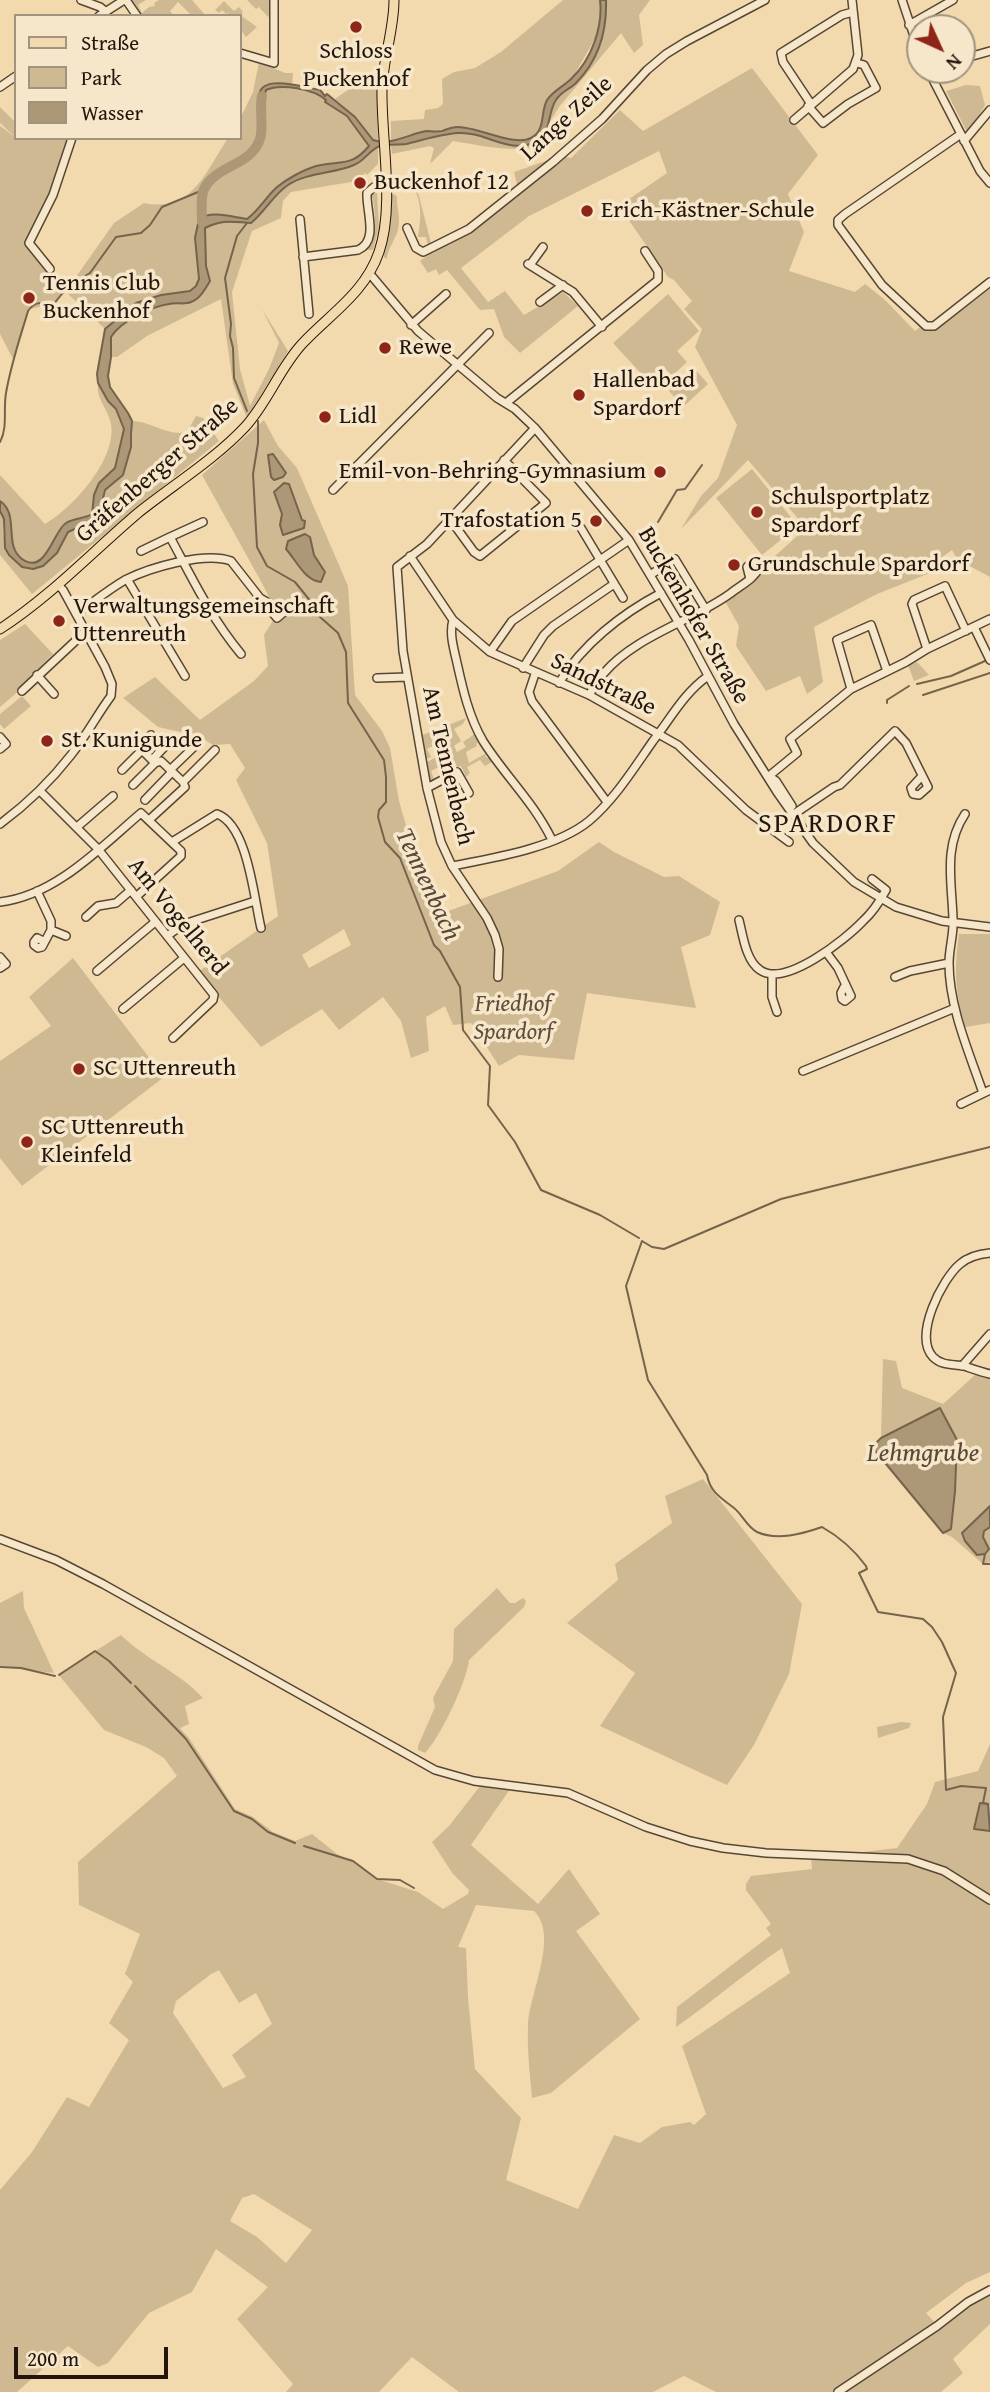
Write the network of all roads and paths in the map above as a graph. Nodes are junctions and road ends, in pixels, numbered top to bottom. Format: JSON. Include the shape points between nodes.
{"nodes":[{"id":1,"x":81,"y":0,"type":"edge"},
{"id":2,"x":125,"y":0,"type":"edge"},
{"id":3,"x":274,"y":0,"type":"edge"},
{"id":4,"x":394,"y":0,"type":"edge"},
{"id":5,"x":852,"y":0,"type":"edge"},
{"id":6,"x":953,"y":0,"type":"edge"},
{"id":7,"x":759,"y":1,"type":"edge"},
{"id":8,"x":853,"y":12,"type":"junction"},
{"id":9,"x":102,"y":14,"type":"edge"},
{"id":10,"x":928,"y":14,"type":"edge"},
{"id":11,"x":242,"y":54,"type":"edge"},
{"id":12,"x":857,"y":63,"type":"junction"},
{"id":13,"x":935,"y":84,"type":"edge"},
{"id":14,"x":810,"y":105,"type":"junction"},
{"id":15,"x":990,"y":110,"type":"edge"},
{"id":16,"x":794,"y":120,"type":"dead end"},
{"id":17,"x":963,"y":138,"type":"junction"},
{"id":18,"x":71,"y":140,"type":"edge"},
{"id":19,"x":990,"y":183,"type":"edge"},
{"id":20,"x":385,"y":187,"type":"junction"},
{"id":21,"x":300,"y":219,"type":"dead end"},
{"id":22,"x":407,"y":228,"type":"dead end"},
{"id":23,"x":543,"y":247,"type":"dead end"},
{"id":24,"x":645,"y":251,"type":"dead end"},
{"id":25,"x":303,"y":257,"type":"junction"},
{"id":26,"x":50,"y":269,"type":"dead end"},
{"id":27,"x":370,"y":274,"type":"junction"},
{"id":28,"x":990,"y":282,"type":"edge"},
{"id":29,"x":563,"y":285,"type":"junction"},
{"id":30,"x":446,"y":294,"type":"dead end"},
{"id":31,"x":540,"y":302,"type":"dead end"},
{"id":32,"x":309,"y":314,"type":"dead end"},
{"id":33,"x":411,"y":325,"type":"junction"},
{"id":34,"x":602,"y":327,"type":"junction"},
{"id":35,"x":489,"y":333,"type":"dead end"},
{"id":36,"x":458,"y":365,"type":"junction"},
{"id":37,"x":506,"y":403,"type":"junction"},
{"id":38,"x":535,"y":428,"type":"junction"},
{"id":39,"x":504,"y":460,"type":"junction"},
{"id":40,"x":333,"y":490,"type":"dead end"},
{"id":41,"x":450,"y":519,"type":"junction"},
{"id":42,"x":203,"y":522,"type":"dead end"},
{"id":43,"x":582,"y":528,"type":"dead end"},
{"id":44,"x":170,"y":537,"type":"junction"},
{"id":45,"x":629,"y":540,"type":"junction"},
{"id":46,"x":141,"y":551,"type":"dead end"},
{"id":47,"x":410,"y":556,"type":"junction"},
{"id":48,"x":600,"y":559,"type":"junction"},
{"id":49,"x":183,"y":562,"type":"junction"},
{"id":50,"x":650,"y":575,"type":"junction"},
{"id":51,"x":127,"y":579,"type":"junction"},
{"id":52,"x":750,"y":579,"type":"dead end"},
{"id":53,"x":58,"y":584,"type":"junction"},
{"id":54,"x":614,"y":584,"type":"junction"},
{"id":55,"x":661,"y":593,"type":"junction"},
{"id":56,"x":260,"y":598,"type":"dead end"},
{"id":57,"x":623,"y":598,"type":"dead end"},
{"id":58,"x":706,"y":610,"type":"junction"},
{"id":59,"x":76,"y":614,"type":"junction"},
{"id":60,"x":990,"y":619,"type":"edge"},
{"id":61,"x":453,"y":620,"type":"junction"},
{"id":62,"x":679,"y":624,"type":"junction"},
{"id":63,"x":974,"y":627,"type":"junction"},
{"id":64,"x":0,"y":629,"type":"edge"},
{"id":65,"x":966,"y":631,"type":"junction"},
{"id":66,"x":85,"y":632,"type":"junction"},
{"id":67,"x":927,"y":649,"type":"junction"},
{"id":68,"x":490,"y":652,"type":"junction"},
{"id":69,"x":241,"y":654,"type":"dead end"},
{"id":70,"x":990,"y":660,"type":"edge"},
{"id":71,"x":523,"y":668,"type":"junction"},
{"id":72,"x":887,"y":671,"type":"junction"},
{"id":73,"x":536,"y":674,"type":"junction"},
{"id":74,"x":37,"y":675,"type":"junction"},
{"id":75,"x":185,"y":676,"type":"dead end"},
{"id":76,"x":708,"y":676,"type":"junction"},
{"id":77,"x":407,"y":677,"type":"junction"},
{"id":78,"x":377,"y":678,"type":"dead end"},
{"id":79,"x":559,"y":683,"type":"junction"},
{"id":80,"x":851,"y":689,"type":"junction"},
{"id":81,"x":22,"y":691,"type":"dead end"},
{"id":82,"x":54,"y":694,"type":"dead end"},
{"id":83,"x":589,"y":695,"type":"junction"},
{"id":84,"x":659,"y":733,"type":"junction"},
{"id":85,"x":151,"y":735,"type":"dead end"},
{"id":86,"x":0,"y":737,"type":"edge"},
{"id":87,"x":169,"y":742,"type":"dead end"},
{"id":88,"x":197,"y":744,"type":"dead end"},
{"id":89,"x":0,"y":749,"type":"edge"},
{"id":90,"x":142,"y":750,"type":"junction"},
{"id":91,"x":215,"y":750,"type":"dead end"},
{"id":92,"x":153,"y":761,"type":"junction"},
{"id":93,"x":122,"y":769,"type":"dead end"},
{"id":94,"x":171,"y":771,"type":"junction"},
{"id":95,"x":769,"y":776,"type":"junction"},
{"id":96,"x":922,"y":777,"type":"dead end"},
{"id":97,"x":183,"y":782,"type":"junction"},
{"id":98,"x":133,"y":785,"type":"dead end"},
{"id":99,"x":427,"y":788,"type":"junction"},
{"id":100,"x":40,"y":791,"type":"junction"},
{"id":101,"x":469,"y":793,"type":"dead end"},
{"id":102,"x":113,"y":796,"type":"dead end"},
{"id":103,"x":145,"y":800,"type":"dead end"},
{"id":104,"x":607,"y":802,"type":"junction"},
{"id":105,"x":793,"y":814,"type":"junction"},
{"id":106,"x":965,"y":814,"type":"dead end"},
{"id":107,"x":149,"y":820,"type":"junction"},
{"id":108,"x":0,"y":824,"type":"edge"},
{"id":109,"x":77,"y":827,"type":"junction"},
{"id":110,"x":552,"y":840,"type":"junction"},
{"id":111,"x":172,"y":842,"type":"junction"},
{"id":112,"x":789,"y":842,"type":"dead end"},
{"id":113,"x":98,"y":849,"type":"junction"},
{"id":114,"x":452,"y":866,"type":"junction"},
{"id":115,"x":872,"y":879,"type":"dead end"},
{"id":116,"x":37,"y":891,"type":"junction"},
{"id":117,"x":134,"y":893,"type":"junction"},
{"id":118,"x":880,"y":900,"type":"junction"},
{"id":119,"x":254,"y":901,"type":"junction"},
{"id":120,"x":0,"y":902,"type":"edge"},
{"id":121,"x":86,"y":917,"type":"dead end"},
{"id":122,"x":739,"y":920,"type":"dead end"},
{"id":123,"x":990,"y":920,"type":"edge"},
{"id":124,"x":155,"y":922,"type":"junction"},
{"id":125,"x":954,"y":923,"type":"junction"},
{"id":126,"x":987,"y":927,"type":"edge"},
{"id":127,"x":261,"y":928,"type":"dead end"},
{"id":128,"x":51,"y":930,"type":"junction"},
{"id":129,"x":66,"y":936,"type":"dead end"},
{"id":130,"x":167,"y":936,"type":"junction"},
{"id":131,"x":43,"y":941,"type":"dead end"},
{"id":132,"x":826,"y":952,"type":"junction"},
{"id":133,"x":0,"y":957,"type":"edge"},
{"id":134,"x":184,"y":958,"type":"junction"},
{"id":135,"x":949,"y":963,"type":"junction"},
{"id":136,"x":0,"y":968,"type":"edge"},
{"id":137,"x":97,"y":971,"type":"dead end"},
{"id":138,"x":772,"y":975,"type":"junction"},
{"id":139,"x":498,"y":977,"type":"dead end"},
{"id":140,"x":895,"y":977,"type":"dead end"},
{"id":141,"x":845,"y":987,"type":"dead end"},
{"id":142,"x":955,"y":1008,"type":"junction"},
{"id":143,"x":123,"y":1009,"type":"dead end"},
{"id":144,"x":777,"y":1013,"type":"dead end"},
{"id":145,"x":173,"y":1038,"type":"dead end"},
{"id":146,"x":803,"y":1071,"type":"dead end"},
{"id":147,"x":987,"y":1092,"type":"edge"},
{"id":148,"x":961,"y":1104,"type":"dead end"},
{"id":149,"x":990,"y":1252,"type":"edge"},
{"id":150,"x":990,"y":1334,"type":"edge"},
{"id":151,"x":962,"y":1366,"type":"junction"},
{"id":152,"x":990,"y":1374,"type":"edge"},
{"id":153,"x":0,"y":1539,"type":"edge"},
{"id":154,"x":990,"y":1900,"type":"edge"},
{"id":155,"x":990,"y":2290,"type":"edge"},
{"id":156,"x":838,"y":2392,"type":"edge"}],
"edges":[{"from":1,"to":9,"type":"street","via":[[100,6]]},
{"from":2,"to":9,"type":"street"},
{"from":3,"to":11,"type":"street","via":[[274,63]]},
{"from":4,"to":20,"type":"main road","name":"Gräfenberger Straße","via":[[383,69]]},
{"from":5,"to":8,"type":"street"},
{"from":6,"to":10,"type":"street"},
{"from":7,"to":22,"type":"street","name":"Lange Zeile","via":[[666,54],[587,132],[469,229],[423,252]]},
{"from":8,"to":12,"type":"street"},
{"from":8,"to":14,"type":"street","via":[[781,54]]},
{"from":12,"to":14,"type":"street"},
{"from":12,"to":14,"type":"street","via":[[863,65],[876,88],[822,123]]},
{"from":13,"to":17,"type":"street"},
{"from":14,"to":16,"type":"street"},
{"from":15,"to":17,"type":"street"},
{"from":17,"to":19,"type":"street"},
{"from":17,"to":28,"type":"street","via":[[845,214],[838,225],[890,295],[926,326],[934,326]]},
{"from":18,"to":26,"type":"street","via":[[53,195],[29,243]]},
{"from":20,"to":25,"type":"street","via":[[367,193],[370,235],[366,246]]},
{"from":20,"to":27,"type":"main road","name":"Gräfenberger Straße","via":[[383,239]]},
{"from":21,"to":25,"type":"street"},
{"from":23,"to":29,"type":"street","via":[[529,265]]},
{"from":24,"to":34,"type":"street","via":[[658,271],[658,280]]},
{"from":25,"to":32,"type":"street"},
{"from":27,"to":33,"type":"street","name":"Buckenhofer Straße"},
{"from":27,"to":53,"type":"main road","name":"Gräfenberger Straße","via":[[353,297],[291,357],[245,427]]},
{"from":29,"to":31,"type":"street"},
{"from":29,"to":34,"type":"street"},
{"from":30,"to":33,"type":"street"},
{"from":33,"to":36,"type":"street","name":"Buckenhofer Straße"},
{"from":34,"to":37,"type":"street"},
{"from":35,"to":36,"type":"street"},
{"from":36,"to":37,"type":"street","name":"Buckenhofer Straße"},
{"from":36,"to":40,"type":"street"},
{"from":37,"to":38,"type":"street","name":"Buckenhofer Straße"},
{"from":38,"to":39,"type":"street"},
{"from":38,"to":45,"type":"street","name":"Buckenhofer Straße"},
{"from":39,"to":41,"type":"street"},
{"from":39,"to":41,"type":"street","via":[[546,503],[480,556]]},
{"from":41,"to":47,"type":"street"},
{"from":42,"to":44,"type":"street"},
{"from":43,"to":48,"type":"street"},
{"from":44,"to":46,"type":"street"},
{"from":44,"to":49,"type":"street"},
{"from":45,"to":48,"type":"street"},
{"from":45,"to":50,"type":"street","name":"Buckenhofer Straße"},
{"from":47,"to":61,"type":"street","name":"Sandstraße"},
{"from":47,"to":77,"type":"street","name":"Am Tennenbach","via":[[397,567]]},
{"from":48,"to":54,"type":"street"},
{"from":48,"to":68,"type":"street","via":[[512,621]]},
{"from":49,"to":51,"type":"street"},
{"from":49,"to":56,"type":"street","via":[[227,559]]},
{"from":49,"to":69,"type":"street","via":[[217,624]]},
{"from":50,"to":55,"type":"street","name":"Buckenhofer Straße"},
{"from":50,"to":58,"type":"street","via":[[675,559]]},
{"from":51,"to":59,"type":"street"},
{"from":51,"to":75,"type":"street"},
{"from":52,"to":58,"type":"street"},
{"from":53,"to":59,"type":"street"},
{"from":53,"to":64,"type":"main road","name":"Gräfenberger Straße"},
{"from":54,"to":57,"type":"street"},
{"from":54,"to":71,"type":"street","via":[[553,626]]},
{"from":55,"to":62,"type":"street","name":"Buckenhofer Straße"},
{"from":55,"to":79,"type":"street","via":[[589,645]]},
{"from":58,"to":62,"type":"street"},
{"from":59,"to":66,"type":"street"},
{"from":60,"to":63,"type":"street"},
{"from":61,"to":68,"type":"street","name":"Sandstraße"},
{"from":61,"to":110,"type":"street","via":[[461,684],[474,722],[536,809]]},
{"from":62,"to":76,"type":"street","name":"Buckenhofer Straße"},
{"from":62,"to":83,"type":"street","via":[[622,657]]},
{"from":63,"to":65,"type":"street"},
{"from":63,"to":70,"type":"street"},
{"from":65,"to":67,"type":"street"},
{"from":65,"to":67,"type":"street","via":[[947,585],[914,600]]},
{"from":66,"to":74,"type":"street"},
{"from":66,"to":100,"type":"street","via":[[112,684],[111,696]]},
{"from":67,"to":72,"type":"street"},
{"from":68,"to":71,"type":"street","name":"Sandstraße"},
{"from":71,"to":73,"type":"street","name":"Sandstraße"},
{"from":72,"to":80,"type":"street"},
{"from":72,"to":80,"type":"street","via":[[871,625],[837,640]]},
{"from":73,"to":79,"type":"street","name":"Sandstraße"},
{"from":73,"to":104,"type":"street","via":[[528,692],[532,701]]},
{"from":74,"to":81,"type":"street"},
{"from":74,"to":82,"type":"street"},
{"from":76,"to":84,"type":"street","via":[[687,693]]},
{"from":76,"to":95,"type":"street","name":"Buckenhofer Straße"},
{"from":77,"to":78,"type":"street","name":"Am Tennenbach"},
{"from":77,"to":99,"type":"street","name":"Am Tennenbach"},
{"from":79,"to":83,"type":"street","name":"Sandstraße"},
{"from":80,"to":95,"type":"street","via":[[790,739],[797,753]]},
{"from":83,"to":84,"type":"street","name":"Sandstraße"},
{"from":84,"to":104,"type":"street"},
{"from":84,"to":112,"type":"street","name":"Sandstraße"},
{"from":85,"to":90,"type":"street","via":[[139,747]]},
{"from":86,"to":89,"type":"street","via":[[6,744]]},
{"from":87,"to":92,"type":"street"},
{"from":88,"to":94,"type":"street"},
{"from":90,"to":92,"type":"street"},
{"from":90,"to":93,"type":"street"},
{"from":91,"to":97,"type":"street"},
{"from":92,"to":94,"type":"street","via":[[161,761]]},
{"from":92,"to":98,"type":"street"},
{"from":94,"to":97,"type":"street"},
{"from":94,"to":103,"type":"street"},
{"from":95,"to":105,"type":"street","name":"Buckenhofer Straße"},
{"from":96,"to":105,"type":"street","via":[[895,731],[840,785]]},
{"from":97,"to":107,"type":"street","via":[[185,787]]},
{"from":99,"to":101,"type":"street","via":[[457,772]]},
{"from":99,"to":114,"type":"street","name":"Am Tennenbach"},
{"from":100,"to":108,"type":"street"},
{"from":100,"to":109,"type":"street","name":"Am Vogelherd"},
{"from":102,"to":109,"type":"street"},
{"from":104,"to":110,"type":"street","via":[[581,827]]},
{"from":105,"to":118,"type":"street","name":"Buckenhofer Straße","via":[[828,859]]},
{"from":106,"to":125,"type":"street","via":[[956,828],[950,859]]},
{"from":107,"to":111,"type":"street"},
{"from":107,"to":113,"type":"street","via":[[141,813]]},
{"from":109,"to":113,"type":"street","name":"Am Vogelherd"},
{"from":110,"to":114,"type":"street","via":[[511,855]]},
{"from":111,"to":117,"type":"street","via":[[181,856]]},
{"from":111,"to":119,"type":"street","via":[[217,814],[225,817],[244,852]]},
{"from":113,"to":116,"type":"street"},
{"from":113,"to":117,"type":"street","name":"Am Vogelherd"},
{"from":114,"to":139,"type":"street","name":"Am Tennenbach","via":[[495,935]]},
{"from":115,"to":118,"type":"street","via":[[886,890]]},
{"from":116,"to":120,"type":"street"},
{"from":116,"to":128,"type":"street","via":[[49,913]]},
{"from":117,"to":121,"type":"street","via":[[98,906]]},
{"from":117,"to":124,"type":"street","name":"Am Vogelherd"},
{"from":118,"to":125,"type":"street","name":"Buckenhofer Straße"},
{"from":118,"to":132,"type":"street","via":[[858,927]]},
{"from":119,"to":127,"type":"street"},
{"from":119,"to":130,"type":"street","via":[[184,924]]},
{"from":122,"to":138,"type":"street","via":[[752,962]]},
{"from":123,"to":126,"type":"street"},
{"from":124,"to":130,"type":"street","name":"Am Vogelherd"},
{"from":124,"to":137,"type":"street"},
{"from":125,"to":126,"type":"street","name":"Buckenhofer Straße"},
{"from":125,"to":135,"type":"street"},
{"from":128,"to":129,"type":"street"},
{"from":128,"to":131,"type":"street"},
{"from":130,"to":134,"type":"street","name":"Am Vogelherd"},
{"from":132,"to":138,"type":"street"},
{"from":132,"to":141,"type":"street"},
{"from":133,"to":136,"type":"street","via":[[6,964]]},
{"from":134,"to":143,"type":"street"},
{"from":134,"to":145,"type":"street","name":"Am Vogelherd","via":[[214,995]]},
{"from":135,"to":140,"type":"street"},
{"from":135,"to":142,"type":"street"},
{"from":138,"to":144,"type":"street"},
{"from":142,"to":146,"type":"street"},
{"from":142,"to":147,"type":"street"},
{"from":147,"to":148,"type":"street"},
{"from":149,"to":151,"type":"street","via":[[971,1257],[950,1273],[931,1314],[930,1354],[941,1363]]},
{"from":150,"to":151,"type":"street"},
{"from":151,"to":152,"type":"street"},
{"from":153,"to":154,"type":"street","via":[[103,1584],[435,1770],[474,1781],[568,1793],[646,1827],[723,1848],[908,1859],[944,1871]]},
{"from":155,"to":156,"type":"street"}]}
